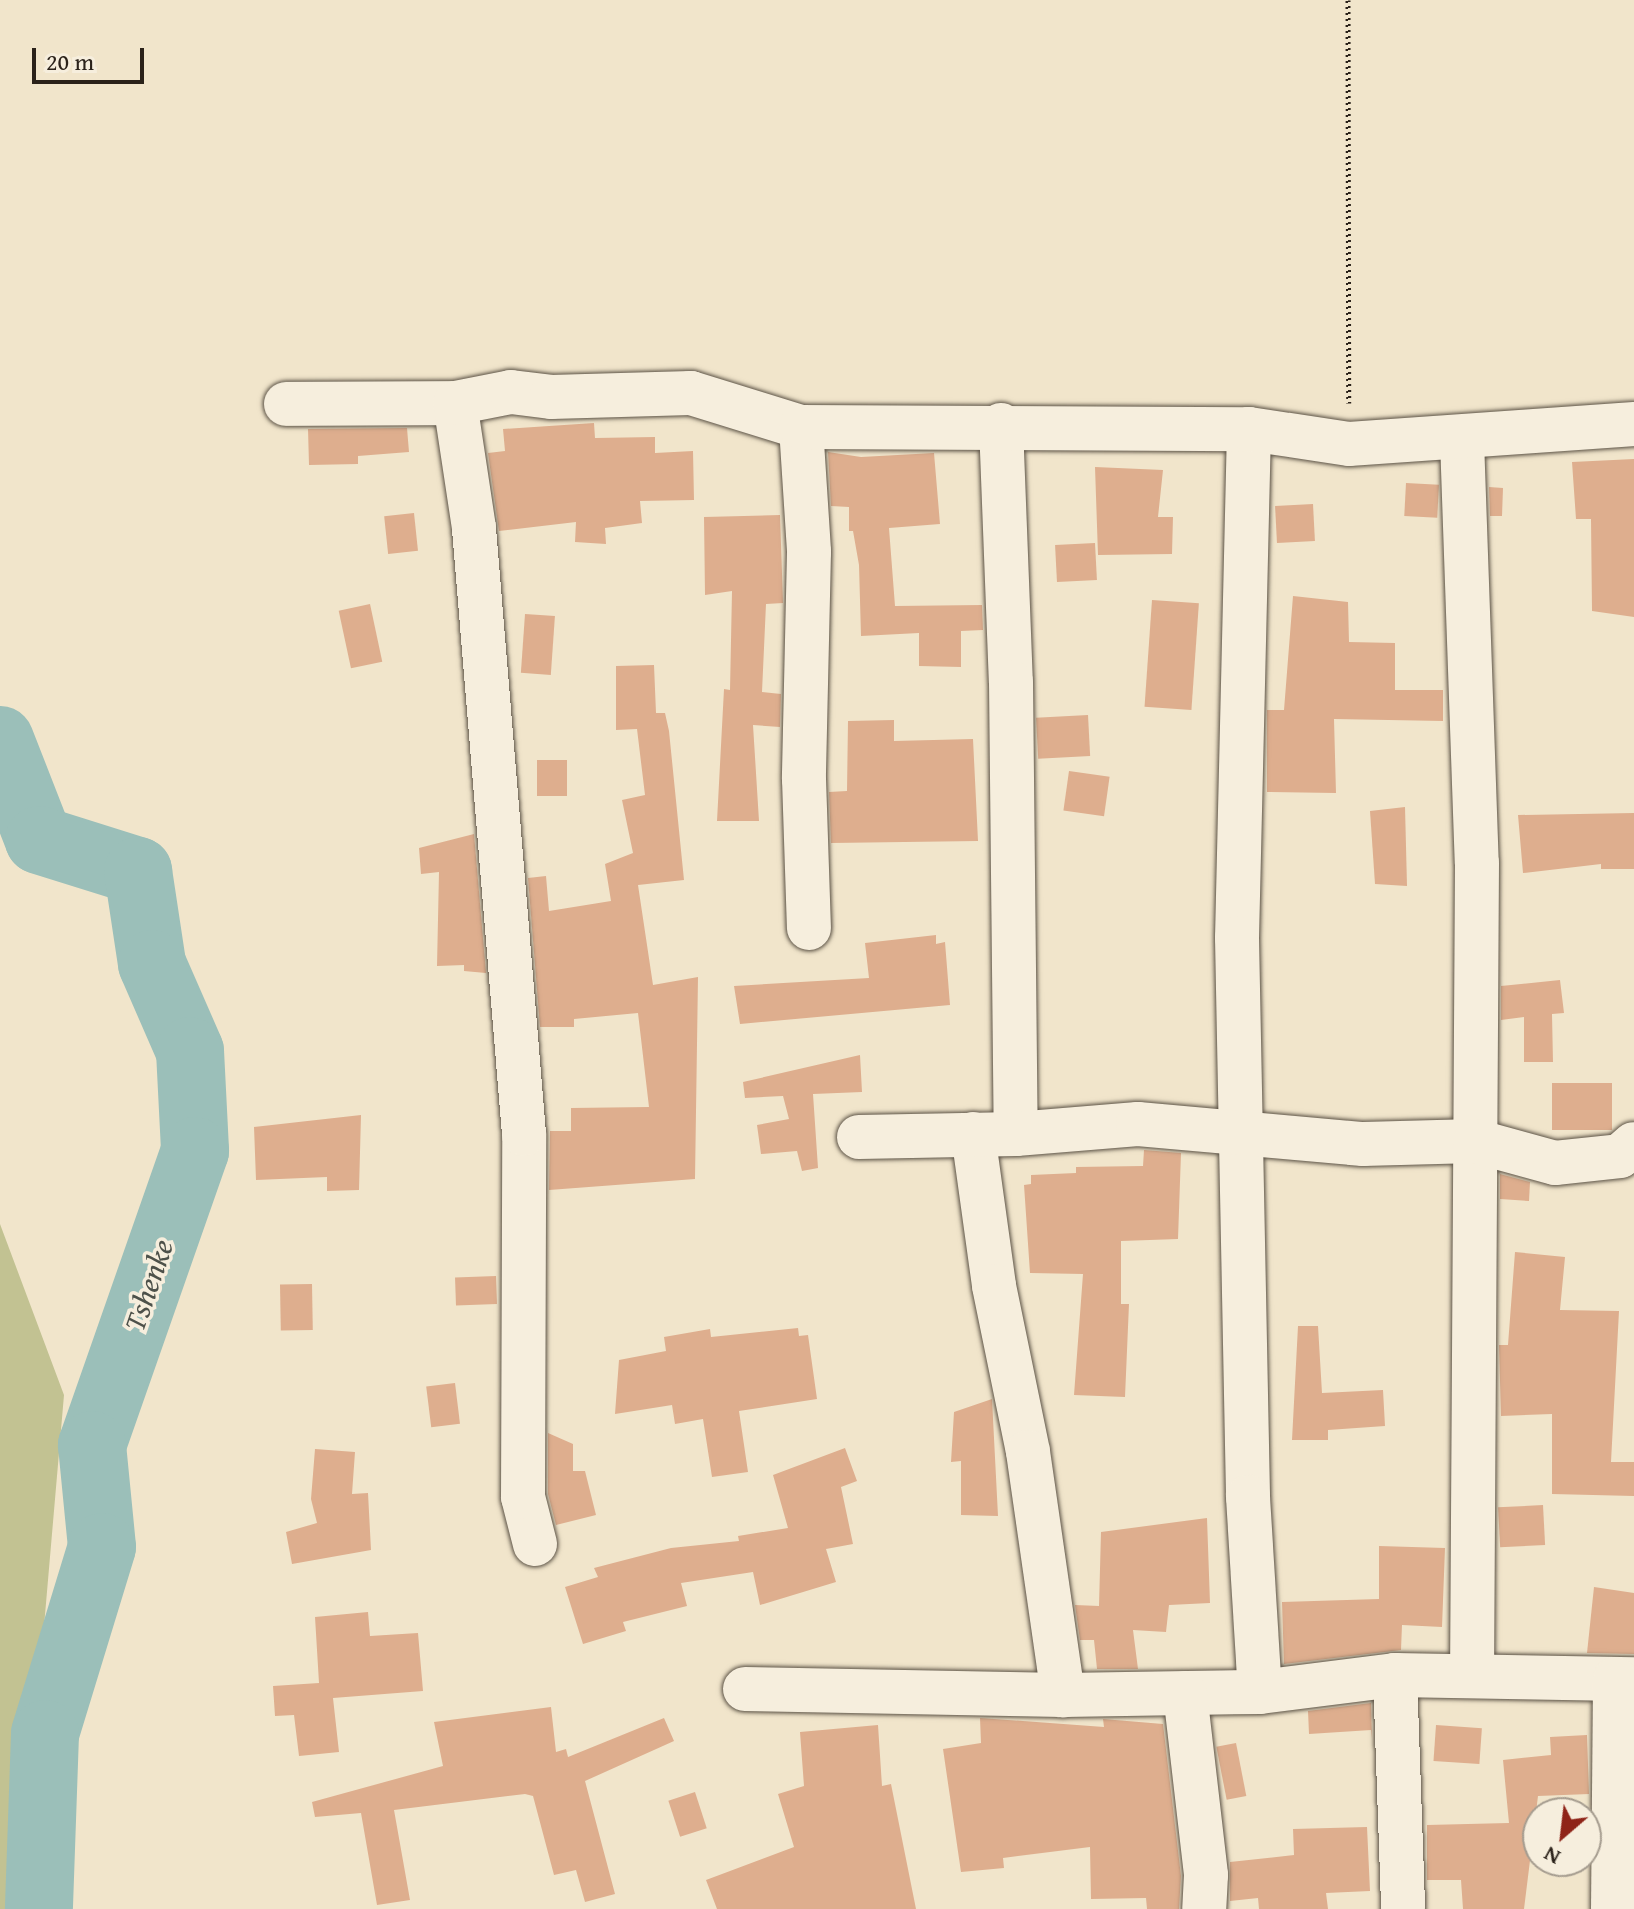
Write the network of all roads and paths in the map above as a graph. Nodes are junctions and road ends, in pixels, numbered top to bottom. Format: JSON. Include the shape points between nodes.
{"nodes":[{"id":1,"x":1348,"y":0,"type":"edge"},
{"id":2,"x":455,"y":403,"type":"junction"},
{"id":3,"x":286,"y":404,"type":"dead end"},
{"id":4,"x":1634,"y":424,"type":"edge"},
{"id":5,"x":1001,"y":425,"type":"junction"},
{"id":6,"x":801,"y":427,"type":"junction"},
{"id":7,"x":1249,"y":429,"type":"junction"},
{"id":8,"x":1462,"y":440,"type":"junction"},
{"id":9,"x":1349,"y":444,"type":"junction"},
{"id":10,"x":809,"y":928,"type":"dead end"},
{"id":11,"x":973,"y":1134,"type":"junction"},
{"id":12,"x":1016,"y":1134,"type":"junction"},
{"id":13,"x":1243,"y":1134,"type":"junction"},
{"id":14,"x":859,"y":1137,"type":"dead end"},
{"id":15,"x":1475,"y":1141,"type":"junction"},
{"id":16,"x":1634,"y":1144,"type":"edge"},
{"id":17,"x":535,"y":1544,"type":"dead end"},
{"id":18,"x":1472,"y":1674,"type":"junction"},
{"id":19,"x":1395,"y":1675,"type":"junction"},
{"id":20,"x":1625,"y":1679,"type":"edge"},
{"id":21,"x":745,"y":1689,"type":"dead end"},
{"id":22,"x":1260,"y":1692,"type":"junction"},
{"id":23,"x":1185,"y":1693,"type":"junction"},
{"id":24,"x":1063,"y":1695,"type":"junction"},
{"id":25,"x":1204,"y":1909,"type":"edge"},
{"id":26,"x":1403,"y":1909,"type":"edge"},
{"id":27,"x":1613,"y":1909,"type":"edge"}],
"edges":[{"from":1,"to":9,"type":"path"},
{"from":2,"to":3,"type":"street"},
{"from":2,"to":6,"type":"street","via":[[511,392],[551,397],[691,393]]},
{"from":2,"to":17,"type":"street","via":[[474,528],[524,1134],[523,1497]]},
{"from":4,"to":8,"type":"street"},
{"from":5,"to":6,"type":"street"},
{"from":5,"to":7,"type":"street"},
{"from":5,"to":12,"type":"street","via":[[1011,682]]},
{"from":6,"to":10,"type":"street","via":[[809,552],[804,779]]},
{"from":7,"to":9,"type":"street"},
{"from":7,"to":13,"type":"street","via":[[1237,938]]},
{"from":8,"to":9,"type":"street"},
{"from":8,"to":15,"type":"street","via":[[1477,863]]},
{"from":11,"to":12,"type":"street"},
{"from":11,"to":14,"type":"street"},
{"from":11,"to":24,"type":"street"},
{"from":12,"to":13,"type":"street","via":[[1138,1124]]},
{"from":13,"to":15,"type":"street","via":[[1363,1144]]},
{"from":13,"to":22,"type":"street","via":[[1248,1497]]},
{"from":15,"to":16,"type":"street","via":[[1555,1163],[1620,1156]]},
{"from":15,"to":18,"type":"street"},
{"from":18,"to":19,"type":"street"},
{"from":18,"to":20,"type":"street"},
{"from":19,"to":22,"type":"street"},
{"from":19,"to":26,"type":"street"},
{"from":20,"to":27,"type":"street"},
{"from":21,"to":24,"type":"street"},
{"from":22,"to":23,"type":"street"},
{"from":23,"to":24,"type":"street"},
{"from":23,"to":25,"type":"street","via":[[1206,1875]]}]}
